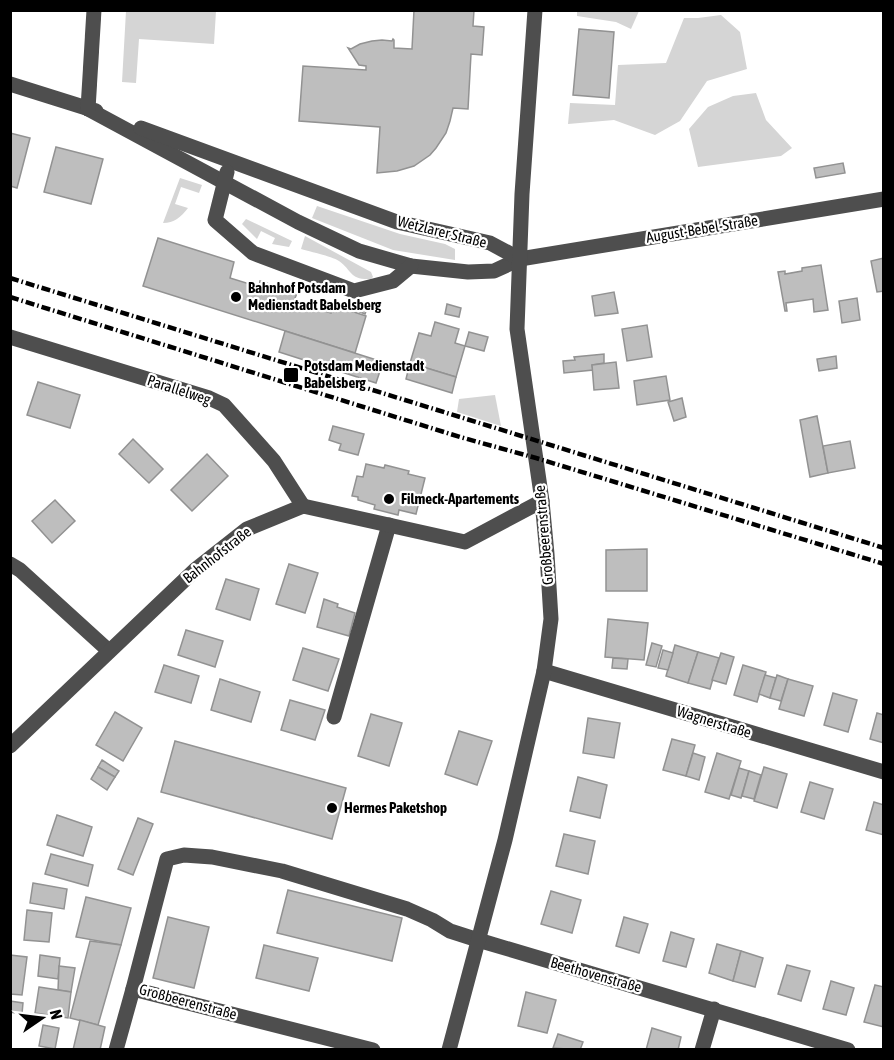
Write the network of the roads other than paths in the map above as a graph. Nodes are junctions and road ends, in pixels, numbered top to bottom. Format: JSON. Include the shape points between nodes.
{"nodes":[{"id":1,"x":94,"y":10,"type":"edge"},
{"id":2,"x":535,"y":10,"type":"edge"},
{"id":3,"x":10,"y":84,"type":"edge"},
{"id":4,"x":88,"y":109,"type":"junction"},
{"id":5,"x":231,"y":160,"type":"junction"},
{"id":6,"x":224,"y":181,"type":"junction"},
{"id":7,"x":884,"y":199,"type":"edge"},
{"id":8,"x":520,"y":259,"type":"junction"},
{"id":9,"x":411,"y":266,"type":"junction"},
{"id":10,"x":10,"y":337,"type":"edge"},
{"id":11,"x":542,"y":501,"type":"junction"},
{"id":12,"x":303,"y":506,"type":"junction"},
{"id":13,"x":389,"y":525,"type":"junction"},
{"id":14,"x":10,"y":564,"type":"edge"},
{"id":15,"x":109,"y":651,"type":"junction"},
{"id":16,"x":544,"y":671,"type":"junction"},
{"id":17,"x":334,"y":717,"type":"dead end"},
{"id":18,"x":10,"y":746,"type":"edge"},
{"id":19,"x":884,"y":772,"type":"edge"},
{"id":20,"x":167,"y":859,"type":"joint"},
{"id":21,"x":478,"y":940,"type":"junction"},
{"id":22,"x":133,"y":989,"type":"junction"},
{"id":23,"x":714,"y":1010,"type":"junction"},
{"id":24,"x":116,"y":1050,"type":"edge"},
{"id":25,"x":373,"y":1050,"type":"edge"},
{"id":26,"x":449,"y":1050,"type":"edge"},
{"id":27,"x":702,"y":1050,"type":"edge"},
{"id":28,"x":848,"y":1050,"type":"edge"}],
"edges":[{"from":1,"to":4,"type":"street"},
{"from":2,"to":8,"type":"street","name":"Großbeerenstraße"},
{"from":3,"to":4,"type":"street","name":"Wetzlarer Straße"},
{"from":4,"to":5,"type":"street","name":"Wetzlarer Straße"},
{"from":4,"to":6,"type":"street","name":"Wetzlarer Straße"},
{"from":5,"to":6,"type":"street"},
{"from":5,"to":8,"type":"street","name":"Wetzlarer Straße","via":[[397,222],[490,243]]},
{"from":6,"to":9,"type":"street","name":"Wetzlarer Straße","via":[[359,251]]},
{"from":6,"to":9,"type":"street","via":[[216,220],[253,254],[354,291],[393,281]]},
{"from":7,"to":8,"type":"street","name":"August-Bebel-Straße"},
{"from":8,"to":9,"type":"street","name":"Wetzlarer Straße","via":[[494,271]]},
{"from":8,"to":11,"type":"street","name":"Großbeerenstraße","via":[[517,329]]},
{"from":10,"to":12,"type":"street","name":"Parallelweg","via":[[224,405],[274,461]]},
{"from":11,"to":13,"type":"street","via":[[465,542]]},
{"from":11,"to":16,"type":"street","name":"Großbeerenstraße","via":[[550,619]]},
{"from":12,"to":13,"type":"street"},
{"from":12,"to":15,"type":"street","name":"Bahnhofstraße","via":[[247,529],[195,570]]},
{"from":13,"to":17,"type":"street"},
{"from":14,"to":15,"type":"street"},
{"from":15,"to":18,"type":"street","name":"Bahnhofstraße"},
{"from":16,"to":19,"type":"street","name":"Wagnerstraße"},
{"from":16,"to":21,"type":"street","name":"Großbeerenstraße","via":[[506,840]]},
{"from":20,"to":21,"type":"street","name":"Beethovenstraße","via":[[184,855],[212,857],[282,871],[407,909]]},
{"from":20,"to":22,"type":"street","name":"Großbeerenstraße"},
{"from":21,"to":23,"type":"street","name":"Beethovenstraße"},
{"from":21,"to":26,"type":"street","name":"Großbeerenstraße"},
{"from":22,"to":24,"type":"street"},
{"from":22,"to":25,"type":"street","name":"Großbeerenstraße"},
{"from":23,"to":27,"type":"street"},
{"from":23,"to":28,"type":"street","name":"Beethovenstraße"}]}
